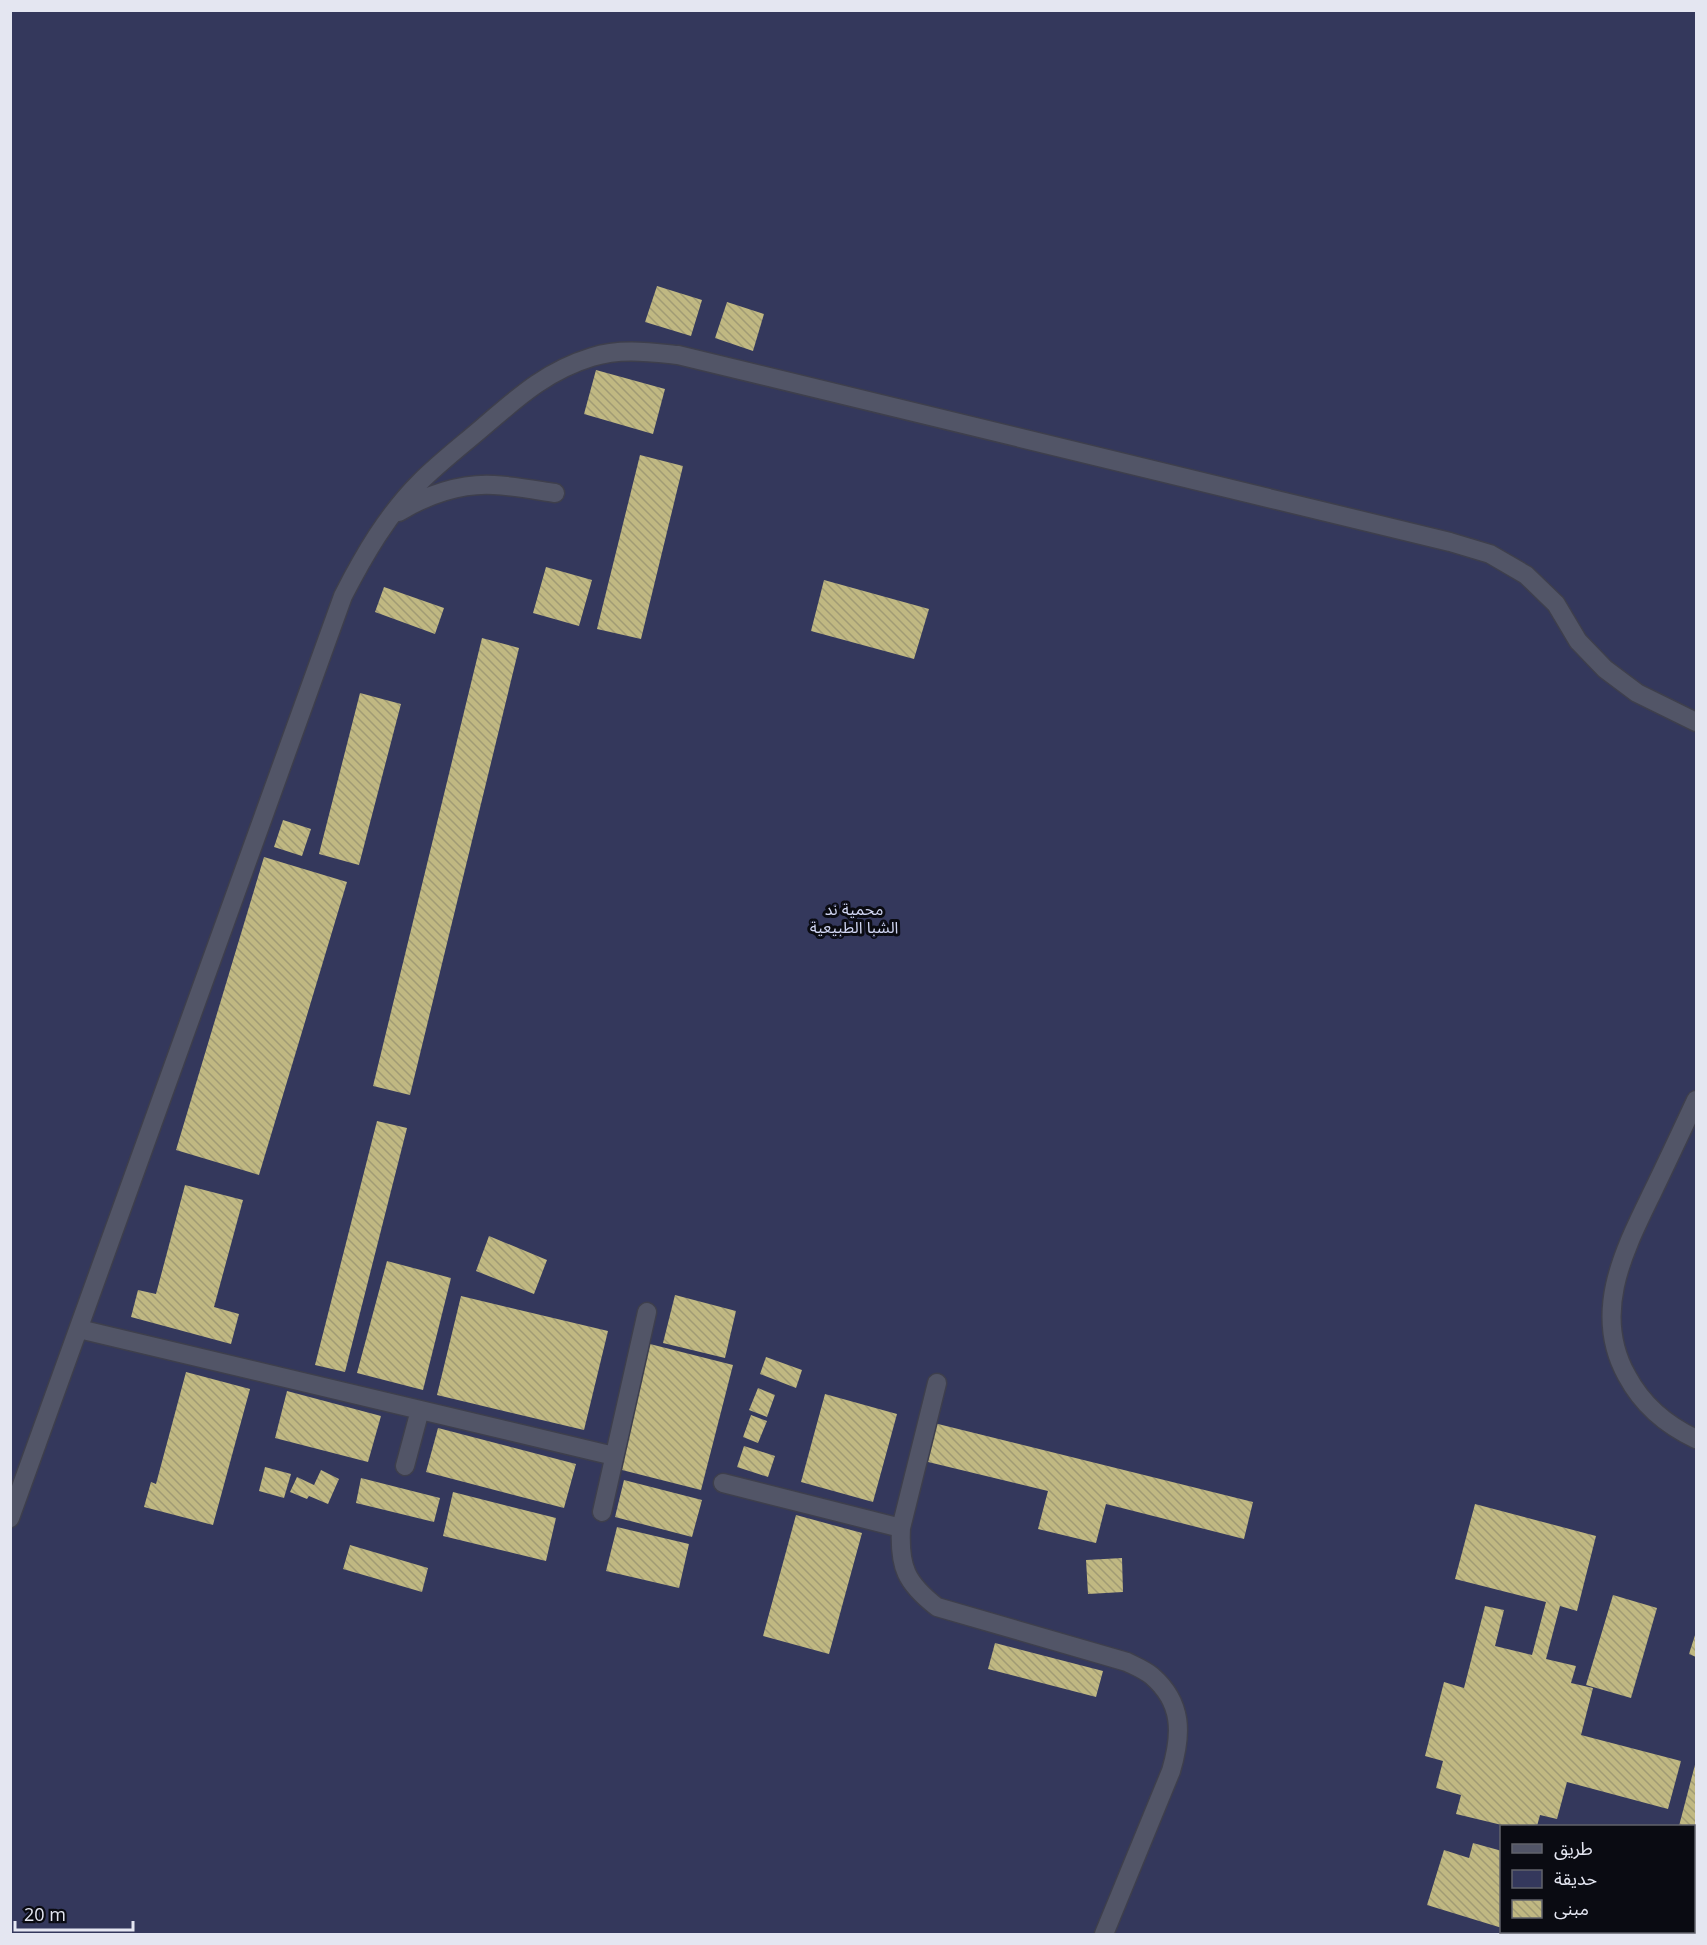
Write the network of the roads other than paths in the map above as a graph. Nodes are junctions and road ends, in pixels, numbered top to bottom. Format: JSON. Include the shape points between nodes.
{"nodes":[{"id":1,"x":555,"y":493,"type":"dead end"},
{"id":2,"x":390,"y":518,"type":"junction"},
{"id":3,"x":1696,"y":722,"type":"edge"},
{"id":4,"x":1696,"y":1100,"type":"edge"},
{"id":5,"x":647,"y":1312,"type":"dead end"},
{"id":6,"x":79,"y":1329,"type":"junction"},
{"id":7,"x":937,"y":1383,"type":"dead end"},
{"id":8,"x":420,"y":1410,"type":"junction"},
{"id":9,"x":1696,"y":1439,"type":"edge"},
{"id":10,"x":614,"y":1456,"type":"junction"},
{"id":11,"x":405,"y":1466,"type":"dead end"},
{"id":12,"x":723,"y":1483,"type":"dead end"},
{"id":13,"x":602,"y":1512,"type":"dead end"},
{"id":14,"x":10,"y":1518,"type":"edge"},
{"id":15,"x":901,"y":1528,"type":"junction"},
{"id":16,"x":1104,"y":1935,"type":"edge"}],
"edges":[{"from":1,"to":2,"type":"lane","via":[[492,485],[465,487],[413,503]]},
{"from":2,"to":3,"type":"lane","via":[[419,483],[519,396],[554,372],[594,357],[636,350],[678,355],[1490,554],[1526,575],[1556,604],[1578,641],[1605,669],[1637,693]]},
{"from":2,"to":6,"type":"lane","via":[[364,555],[343,596]]},
{"from":4,"to":9,"type":"lane","via":[[1623,1257],[1613,1290],[1610,1327],[1619,1362],[1637,1395],[1663,1421]]},
{"from":5,"to":10,"type":"lane"},
{"from":6,"to":8,"type":"lane"},
{"from":6,"to":14,"type":"lane"},
{"from":7,"to":15,"type":"lane"},
{"from":8,"to":10,"type":"lane"},
{"from":8,"to":11,"type":"lane"},
{"from":10,"to":13,"type":"lane"},
{"from":12,"to":15,"type":"lane"},
{"from":15,"to":16,"type":"lane","via":[[900,1551],[906,1574],[919,1593],[937,1607],[1127,1662],[1151,1675],[1169,1694],[1178,1719],[1179,1746]]}]}
